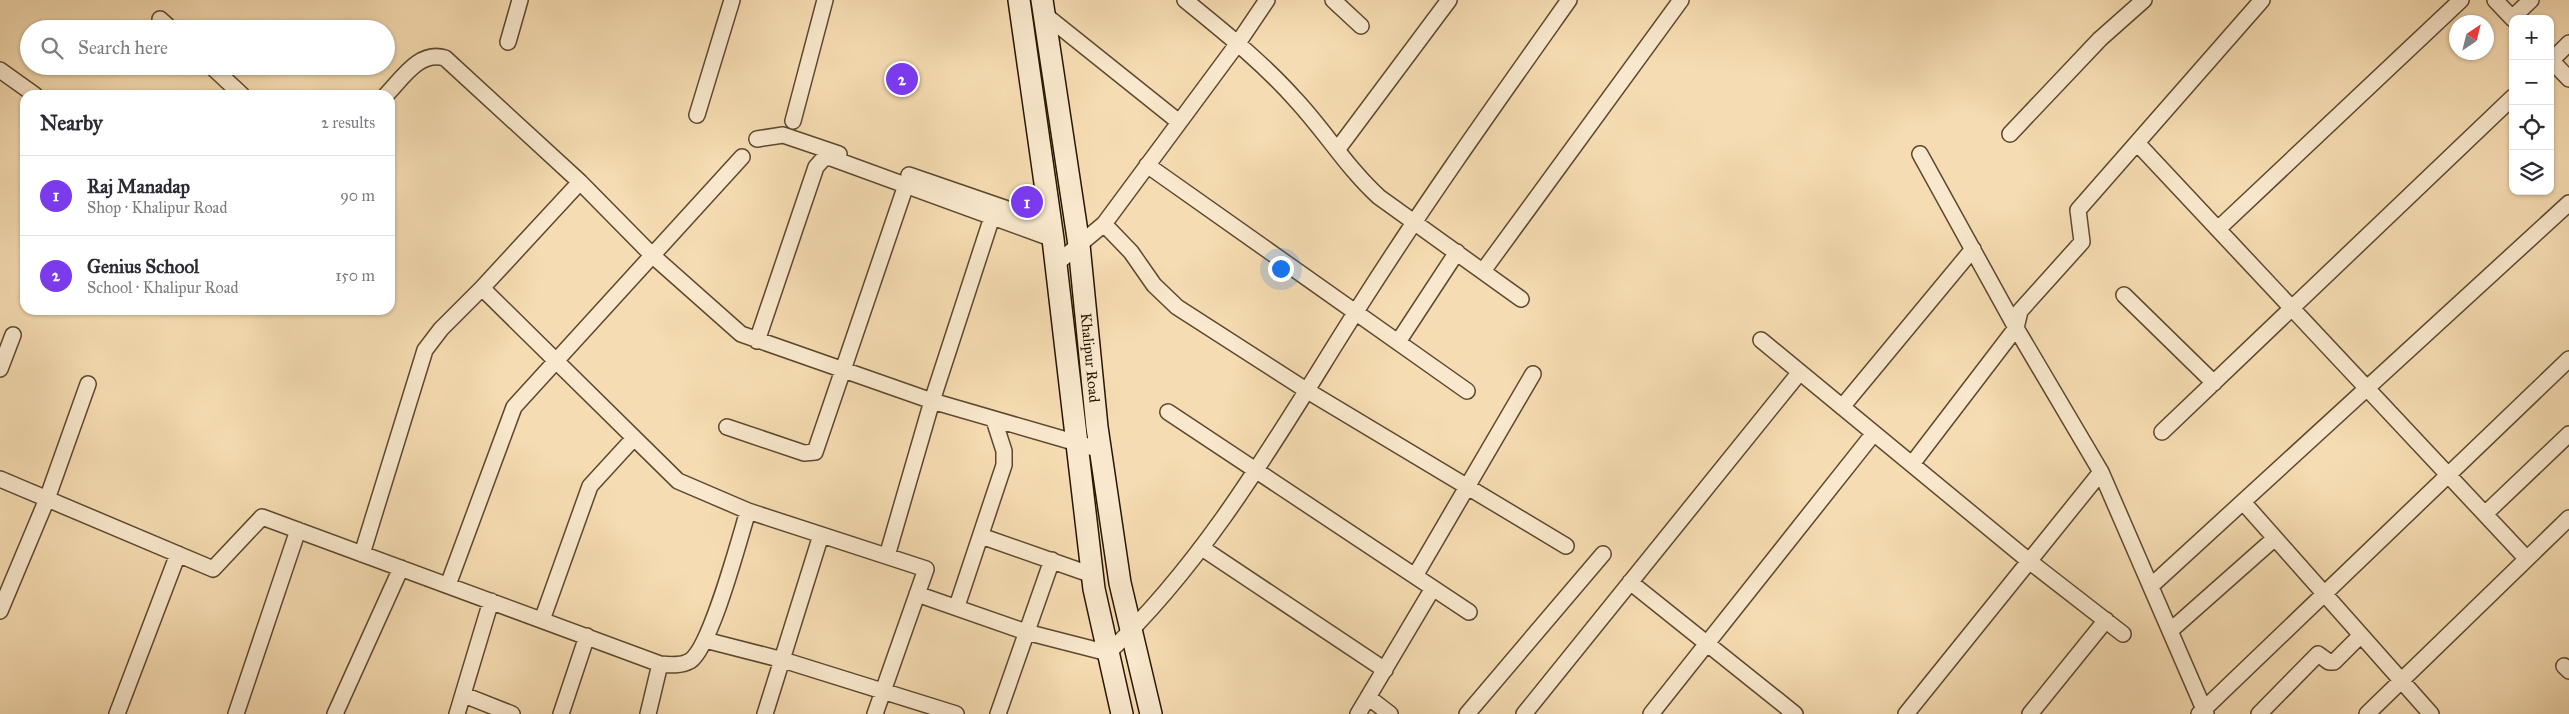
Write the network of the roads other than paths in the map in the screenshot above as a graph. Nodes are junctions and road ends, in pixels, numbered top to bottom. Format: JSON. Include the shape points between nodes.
{"nodes":[{"id":1,"x":520,"y":0,"type":"edge"},
{"id":2,"x":732,"y":0,"type":"edge"},
{"id":3,"x":825,"y":0,"type":"edge"},
{"id":4,"x":1019,"y":0,"type":"edge"},
{"id":5,"x":1185,"y":0,"type":"edge"},
{"id":6,"x":1267,"y":0,"type":"edge"},
{"id":7,"x":1333,"y":0,"type":"edge"},
{"id":8,"x":1449,"y":0,"type":"edge"},
{"id":9,"x":1569,"y":0,"type":"edge"},
{"id":10,"x":1681,"y":0,"type":"edge"},
{"id":11,"x":2144,"y":0,"type":"edge"},
{"id":12,"x":2262,"y":0,"type":"edge"},
{"id":13,"x":2461,"y":0,"type":"edge"},
{"id":14,"x":2495,"y":0,"type":"edge"},
{"id":15,"x":2531,"y":0,"type":"edge"},
{"id":16,"x":1043,"y":7,"type":"edge"},
{"id":17,"x":2509,"y":15,"type":"edge"},
{"id":18,"x":2515,"y":15,"type":"edge"},
{"id":19,"x":1361,"y":26,"type":"dead end"},
{"id":20,"x":508,"y":42,"type":"dead end"},
{"id":21,"x":1238,"y":43,"type":"junction"},
{"id":22,"x":2569,"y":43,"type":"edge"},
{"id":23,"x":2554,"y":57,"type":"edge"},
{"id":24,"x":2554,"y":63,"type":"edge"},
{"id":25,"x":0,"y":70,"type":"edge"},
{"id":26,"x":221,"y":75,"type":"edge"},
{"id":27,"x":2569,"y":79,"type":"edge"},
{"id":28,"x":28,"y":90,"type":"edge"},
{"id":29,"x":237,"y":90,"type":"edge"},
{"id":30,"x":391,"y":90,"type":"edge"},
{"id":31,"x":2509,"y":101,"type":"edge"},
{"id":32,"x":697,"y":115,"type":"dead end"},
{"id":33,"x":793,"y":121,"type":"dead end"},
{"id":34,"x":1179,"y":122,"type":"junction"},
{"id":35,"x":2010,"y":134,"type":"dead end"},
{"id":36,"x":757,"y":139,"type":"dead end"},
{"id":37,"x":2138,"y":144,"type":"junction"},
{"id":38,"x":1337,"y":150,"type":"junction"},
{"id":39,"x":1920,"y":154,"type":"dead end"},
{"id":40,"x":742,"y":157,"type":"dead end"},
{"id":41,"x":1147,"y":165,"type":"junction"},
{"id":42,"x":580,"y":182,"type":"junction"},
{"id":43,"x":906,"y":185,"type":"junction"},
{"id":44,"x":2569,"y":203,"type":"edge"},
{"id":45,"x":992,"y":217,"type":"junction"},
{"id":46,"x":1414,"y":220,"type":"junction"},
{"id":47,"x":1104,"y":224,"type":"junction"},
{"id":48,"x":2218,"y":229,"type":"junction"},
{"id":49,"x":1052,"y":232,"type":"junction"},
{"id":50,"x":1079,"y":245,"type":"junction"},
{"id":51,"x":1972,"y":249,"type":"junction"},
{"id":52,"x":1457,"y":252,"type":"junction"},
{"id":53,"x":653,"y":256,"type":"junction"},
{"id":54,"x":1056,"y":264,"type":"junction"},
{"id":55,"x":1483,"y":271,"type":"junction"},
{"id":56,"x":482,"y":288,"type":"junction"},
{"id":57,"x":2124,"y":295,"type":"dead end"},
{"id":58,"x":1521,"y":299,"type":"dead end"},
{"id":59,"x":2292,"y":308,"type":"junction"},
{"id":60,"x":1355,"y":312,"type":"junction"},
{"id":61,"x":2016,"y":328,"type":"junction"},
{"id":62,"x":13,"y":335,"type":"dead end"},
{"id":63,"x":1761,"y":340,"type":"dead end"},
{"id":64,"x":757,"y":341,"type":"junction"},
{"id":65,"x":1398,"y":342,"type":"junction"},
{"id":66,"x":2569,"y":359,"type":"edge"},
{"id":67,"x":557,"y":362,"type":"junction"},
{"id":68,"x":0,"y":368,"type":"edge"},
{"id":69,"x":842,"y":370,"type":"junction"},
{"id":70,"x":1800,"y":372,"type":"junction"},
{"id":71,"x":1533,"y":374,"type":"dead end"},
{"id":72,"x":2214,"y":383,"type":"junction"},
{"id":73,"x":88,"y":384,"type":"dead end"},
{"id":74,"x":2368,"y":389,"type":"junction"},
{"id":75,"x":1306,"y":390,"type":"junction"},
{"id":76,"x":1467,"y":391,"type":"dead end"},
{"id":77,"x":932,"y":401,"type":"junction"},
{"id":78,"x":1842,"y":407,"type":"junction"},
{"id":79,"x":1168,"y":412,"type":"dead end"},
{"id":80,"x":994,"y":420,"type":"junction"},
{"id":81,"x":727,"y":427,"type":"dead end"},
{"id":82,"x":2162,"y":432,"type":"dead end"},
{"id":83,"x":1874,"y":433,"type":"junction"},
{"id":84,"x":2569,"y":434,"type":"edge"},
{"id":85,"x":634,"y":438,"type":"junction"},
{"id":86,"x":1075,"y":444,"type":"junction"},
{"id":87,"x":1100,"y":450,"type":"junction"},
{"id":88,"x":1912,"y":464,"type":"junction"},
{"id":89,"x":1255,"y":470,"type":"junction"},
{"id":90,"x":2101,"y":472,"type":"junction"},
{"id":91,"x":2449,"y":475,"type":"junction"},
{"id":92,"x":0,"y":478,"type":"edge"},
{"id":93,"x":1467,"y":487,"type":"junction"},
{"id":94,"x":48,"y":498,"type":"junction"},
{"id":95,"x":2243,"y":502,"type":"junction"},
{"id":96,"x":748,"y":511,"type":"junction"},
{"id":97,"x":2485,"y":514,"type":"junction"},
{"id":98,"x":2569,"y":518,"type":"edge"},
{"id":99,"x":298,"y":530,"type":"junction"},
{"id":100,"x":821,"y":535,"type":"junction"},
{"id":101,"x":981,"y":536,"type":"junction"},
{"id":102,"x":2276,"y":538,"type":"junction"},
{"id":103,"x":1566,"y":546,"type":"dead end"},
{"id":104,"x":1202,"y":548,"type":"junction"},
{"id":105,"x":178,"y":554,"type":"junction"},
{"id":106,"x":362,"y":554,"type":"junction"},
{"id":107,"x":1603,"y":554,"type":"dead end"},
{"id":108,"x":887,"y":556,"type":"junction"},
{"id":109,"x":2526,"y":558,"type":"junction"},
{"id":110,"x":1052,"y":560,"type":"junction"},
{"id":111,"x":2029,"y":561,"type":"junction"},
{"id":112,"x":401,"y":568,"type":"junction"},
{"id":113,"x":1092,"y":575,"type":"junction"},
{"id":114,"x":1415,"y":576,"type":"junction"},
{"id":115,"x":1630,"y":582,"type":"junction"},
{"id":116,"x":448,"y":585,"type":"junction"},
{"id":117,"x":2151,"y":586,"type":"junction"},
{"id":118,"x":1433,"y":588,"type":"junction"},
{"id":119,"x":917,"y":594,"type":"junction"},
{"id":120,"x":2325,"y":594,"type":"junction"},
{"id":121,"x":491,"y":601,"type":"junction"},
{"id":122,"x":957,"y":606,"type":"junction"},
{"id":123,"x":0,"y":611,"type":"edge"},
{"id":124,"x":1468,"y":612,"type":"dead end"},
{"id":125,"x":542,"y":620,"type":"junction"},
{"id":126,"x":2106,"y":620,"type":"junction"},
{"id":127,"x":2170,"y":631,"type":"junction"},
{"id":128,"x":1026,"y":632,"type":"junction"},
{"id":129,"x":1130,"y":632,"type":"junction"},
{"id":130,"x":2124,"y":634,"type":"dead end"},
{"id":131,"x":2360,"y":635,"type":"junction"},
{"id":132,"x":587,"y":636,"type":"junction"},
{"id":133,"x":706,"y":640,"type":"junction"},
{"id":134,"x":1708,"y":644,"type":"junction"},
{"id":135,"x":1108,"y":653,"type":"junction"},
{"id":136,"x":783,"y":660,"type":"junction"},
{"id":137,"x":660,"y":664,"type":"junction"},
{"id":138,"x":1385,"y":670,"type":"junction"},
{"id":139,"x":2400,"y":682,"type":"junction"},
{"id":140,"x":882,"y":690,"type":"junction"},
{"id":141,"x":464,"y":695,"type":"junction"},
{"id":142,"x":1368,"y":697,"type":"junction"},
{"id":143,"x":2203,"y":712,"type":"edge"},
{"id":144,"x":2373,"y":712,"type":"edge"},
{"id":145,"x":117,"y":714,"type":"edge"},
{"id":146,"x":236,"y":714,"type":"edge"},
{"id":147,"x":335,"y":714,"type":"edge"},
{"id":148,"x":457,"y":714,"type":"edge"},
{"id":149,"x":512,"y":714,"type":"edge"},
{"id":150,"x":561,"y":714,"type":"edge"},
{"id":151,"x":648,"y":714,"type":"edge"},
{"id":152,"x":765,"y":714,"type":"edge"},
{"id":153,"x":874,"y":714,"type":"edge"},
{"id":154,"x":956,"y":714,"type":"edge"},
{"id":155,"x":998,"y":714,"type":"edge"},
{"id":156,"x":1122,"y":714,"type":"edge"},
{"id":157,"x":1150,"y":714,"type":"edge"},
{"id":158,"x":1358,"y":714,"type":"edge"},
{"id":159,"x":1390,"y":714,"type":"edge"},
{"id":160,"x":1466,"y":714,"type":"edge"},
{"id":161,"x":1524,"y":714,"type":"edge"},
{"id":162,"x":1651,"y":714,"type":"edge"},
{"id":163,"x":1795,"y":714,"type":"edge"},
{"id":164,"x":1906,"y":714,"type":"edge"},
{"id":165,"x":2031,"y":714,"type":"edge"},
{"id":166,"x":2259,"y":714,"type":"edge"},
{"id":167,"x":2431,"y":714,"type":"edge"}],
"edges":[{"from":1,"to":20,"type":"street"},
{"from":2,"to":32,"type":"street"},
{"from":3,"to":33,"type":"street"},
{"from":4,"to":49,"type":"street","name":"Khalipur Road"},
{"from":5,"to":21,"type":"street"},
{"from":6,"to":21,"type":"street"},
{"from":7,"to":19,"type":"street"},
{"from":8,"to":38,"type":"street"},
{"from":9,"to":46,"type":"street"},
{"from":10,"to":55,"type":"street"},
{"from":11,"to":35,"type":"street","via":[[2100,39]]},
{"from":12,"to":37,"type":"street"},
{"from":13,"to":48,"type":"street"},
{"from":14,"to":17,"type":"street"},
{"from":15,"to":18,"type":"street"},
{"from":16,"to":34,"type":"street"},
{"from":16,"to":50,"type":"street","name":"Khalipur Road"},
{"from":21,"to":34,"type":"street"},
{"from":21,"to":38,"type":"street","via":[[1295,98]]},
{"from":22,"to":23,"type":"street"},
{"from":24,"to":27,"type":"street"},
{"from":25,"to":28,"type":"street"},
{"from":26,"to":29,"type":"street"},
{"from":30,"to":42,"type":"street","via":[[420,60],[436,55],[444,58]]},
{"from":31,"to":59,"type":"street"},
{"from":34,"to":41,"type":"street"},
{"from":36,"to":49,"type":"street","via":[[783,135],[909,175]]},
{"from":37,"to":48,"type":"street"},
{"from":37,"to":61,"type":"street","via":[[2078,210],[2082,242],[2020,311]]},
{"from":38,"to":46,"type":"street","via":[[1361,181]]},
{"from":39,"to":51,"type":"street"},
{"from":40,"to":53,"type":"street"},
{"from":41,"to":47,"type":"street"},
{"from":41,"to":60,"type":"street"},
{"from":42,"to":53,"type":"street"},
{"from":42,"to":56,"type":"street"},
{"from":43,"to":45,"type":"street"},
{"from":43,"to":64,"type":"street","via":[[831,158],[820,162]]},
{"from":43,"to":69,"type":"street"},
{"from":44,"to":74,"type":"street"},
{"from":45,"to":49,"type":"street"},
{"from":45,"to":77,"type":"street"},
{"from":46,"to":52,"type":"street"},
{"from":46,"to":60,"type":"street"},
{"from":47,"to":50,"type":"street"},
{"from":47,"to":75,"type":"street","via":[[1177,307]]},
{"from":48,"to":59,"type":"street"},
{"from":49,"to":54,"type":"street","name":"Khalipur Road"},
{"from":50,"to":54,"type":"street"},
{"from":50,"to":87,"type":"street","name":"Khalipur Road"},
{"from":51,"to":61,"type":"street"},
{"from":51,"to":78,"type":"street"},
{"from":52,"to":55,"type":"street"},
{"from":52,"to":65,"type":"street"},
{"from":53,"to":64,"type":"street","via":[[730,325]]},
{"from":53,"to":67,"type":"street"},
{"from":54,"to":86,"type":"street","name":"Khalipur Road"},
{"from":55,"to":58,"type":"street"},
{"from":56,"to":67,"type":"street"},
{"from":56,"to":106,"type":"street","via":[[440,329],[425,350]]},
{"from":57,"to":72,"type":"street"},
{"from":59,"to":72,"type":"street"},
{"from":59,"to":74,"type":"street"},
{"from":60,"to":65,"type":"street"},
{"from":60,"to":75,"type":"street"},
{"from":61,"to":88,"type":"street"},
{"from":61,"to":90,"type":"street"},
{"from":62,"to":68,"type":"street"},
{"from":63,"to":70,"type":"street"},
{"from":64,"to":69,"type":"street"},
{"from":65,"to":76,"type":"street"},
{"from":66,"to":91,"type":"street"},
{"from":67,"to":85,"type":"street"},
{"from":67,"to":116,"type":"street","via":[[514,407]]},
{"from":69,"to":77,"type":"street"},
{"from":69,"to":81,"type":"street","via":[[818,448],[812,453]]},
{"from":70,"to":78,"type":"street"},
{"from":70,"to":115,"type":"street"},
{"from":71,"to":93,"type":"street"},
{"from":72,"to":82,"type":"street"},
{"from":73,"to":94,"type":"street"},
{"from":74,"to":91,"type":"street"},
{"from":74,"to":95,"type":"street"},
{"from":75,"to":89,"type":"street"},
{"from":75,"to":93,"type":"street"},
{"from":77,"to":80,"type":"street"},
{"from":77,"to":108,"type":"street"},
{"from":78,"to":83,"type":"street"},
{"from":79,"to":89,"type":"street"},
{"from":80,"to":86,"type":"street"},
{"from":80,"to":101,"type":"street","via":[[1004,451],[1004,464]]},
{"from":83,"to":88,"type":"street"},
{"from":83,"to":134,"type":"street"},
{"from":84,"to":97,"type":"street"},
{"from":85,"to":96,"type":"street","via":[[678,481]]},
{"from":85,"to":125,"type":"street","via":[[590,486]]},
{"from":86,"to":87,"type":"street"},
{"from":86,"to":113,"type":"street","name":"Khalipur Road"},
{"from":87,"to":129,"type":"street","name":"Khalipur Road"},
{"from":88,"to":111,"type":"street"},
{"from":89,"to":104,"type":"street"},
{"from":89,"to":114,"type":"street"},
{"from":90,"to":111,"type":"street"},
{"from":90,"to":117,"type":"street"},
{"from":91,"to":97,"type":"street"},
{"from":91,"to":120,"type":"street"},
{"from":92,"to":94,"type":"street"},
{"from":93,"to":103,"type":"street"},
{"from":93,"to":114,"type":"street"},
{"from":94,"to":105,"type":"street"},
{"from":94,"to":123,"type":"street"},
{"from":95,"to":102,"type":"street"},
{"from":95,"to":117,"type":"street"},
{"from":96,"to":100,"type":"street"},
{"from":96,"to":133,"type":"street"},
{"from":97,"to":109,"type":"street"},
{"from":98,"to":109,"type":"street"},
{"from":99,"to":105,"type":"street","via":[[262,517],[213,569]]},
{"from":99,"to":106,"type":"street"},
{"from":99,"to":146,"type":"street"},
{"from":100,"to":108,"type":"street"},
{"from":100,"to":136,"type":"street"},
{"from":101,"to":110,"type":"street"},
{"from":101,"to":122,"type":"street"},
{"from":102,"to":120,"type":"street"},
{"from":102,"to":127,"type":"street"},
{"from":104,"to":129,"type":"street"},
{"from":104,"to":138,"type":"street"},
{"from":105,"to":145,"type":"street"},
{"from":106,"to":112,"type":"street"},
{"from":107,"to":160,"type":"street"},
{"from":108,"to":119,"type":"street","via":[[926,568]]},
{"from":109,"to":139,"type":"street"},
{"from":110,"to":113,"type":"street"},
{"from":110,"to":128,"type":"street"},
{"from":111,"to":126,"type":"street"},
{"from":111,"to":164,"type":"street"},
{"from":112,"to":116,"type":"street"},
{"from":112,"to":147,"type":"street"},
{"from":113,"to":135,"type":"street","name":"Khalipur Road"},
{"from":114,"to":118,"type":"street"},
{"from":115,"to":134,"type":"street"},
{"from":115,"to":161,"type":"street"},
{"from":116,"to":121,"type":"street"},
{"from":117,"to":127,"type":"street"},
{"from":118,"to":124,"type":"street"},
{"from":118,"to":138,"type":"street"},
{"from":119,"to":122,"type":"street"},
{"from":119,"to":140,"type":"street"},
{"from":120,"to":131,"type":"street"},
{"from":120,"to":143,"type":"street"},
{"from":121,"to":125,"type":"street"},
{"from":121,"to":141,"type":"street"},
{"from":122,"to":128,"type":"street"},
{"from":125,"to":132,"type":"street"},
{"from":126,"to":130,"type":"street"},
{"from":126,"to":165,"type":"street"},
{"from":127,"to":143,"type":"street"},
{"from":128,"to":135,"type":"street"},
{"from":128,"to":155,"type":"street"},
{"from":129,"to":135,"type":"street"},
{"from":129,"to":157,"type":"street","name":"Khalipur Road"},
{"from":131,"to":139,"type":"street"},
{"from":131,"to":166,"type":"street","via":[[2334,662],[2328,662],[2318,654]]},
{"from":132,"to":137,"type":"street"},
{"from":132,"to":150,"type":"street"},
{"from":133,"to":136,"type":"street"},
{"from":133,"to":137,"type":"street","via":[[690,661]]},
{"from":134,"to":162,"type":"street"},
{"from":134,"to":163,"type":"street"},
{"from":135,"to":156,"type":"street","name":"Khalipur Road"},
{"from":136,"to":140,"type":"street"},
{"from":136,"to":152,"type":"street"},
{"from":137,"to":151,"type":"street"},
{"from":138,"to":142,"type":"street"},
{"from":139,"to":144,"type":"street"},
{"from":139,"to":167,"type":"street"},
{"from":140,"to":153,"type":"street"},
{"from":140,"to":154,"type":"street"},
{"from":141,"to":148,"type":"street"},
{"from":141,"to":149,"type":"street"},
{"from":142,"to":158,"type":"street"},
{"from":142,"to":159,"type":"street"}]}
